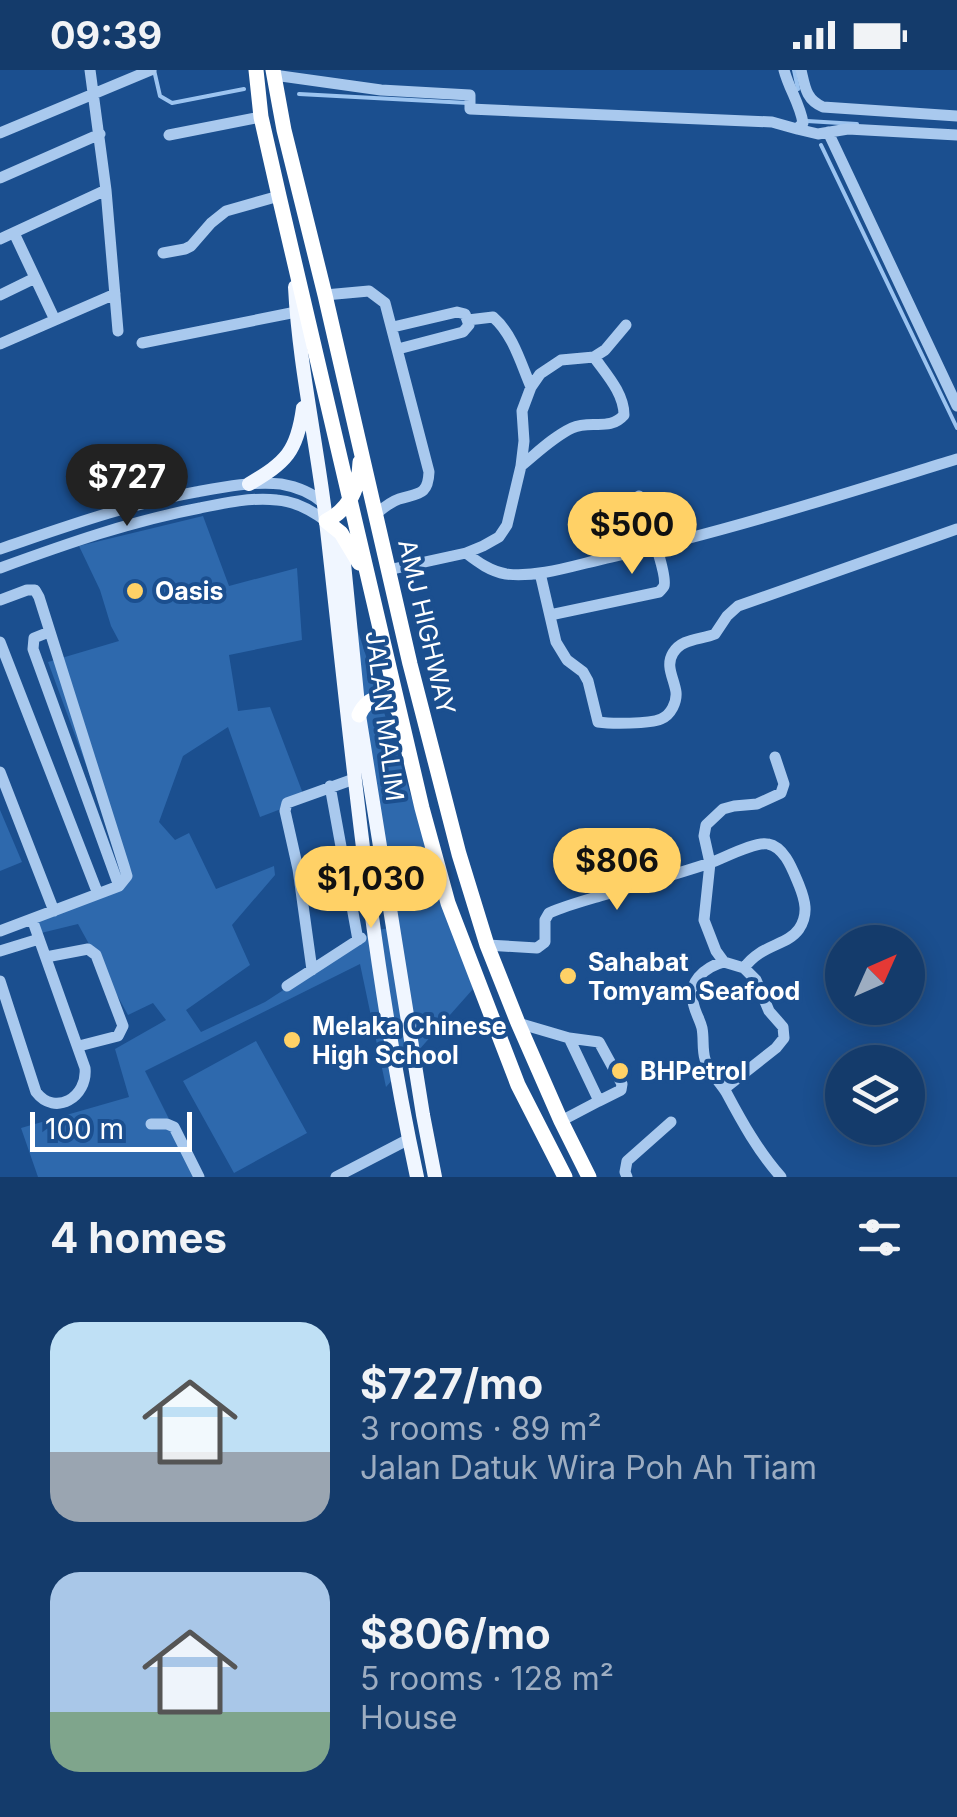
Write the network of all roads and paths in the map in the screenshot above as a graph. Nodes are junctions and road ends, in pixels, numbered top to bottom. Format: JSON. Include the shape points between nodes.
{"nodes":[{"id":1,"x":90,"y":70,"type":"edge"},
{"id":2,"x":150,"y":70,"type":"edge"},
{"id":3,"x":784,"y":70,"type":"edge"},
{"id":4,"x":801,"y":70,"type":"edge"},
{"id":5,"x":263,"y":73,"type":"edge"},
{"id":6,"x":94,"y":94,"type":"junction"},
{"id":7,"x":801,"y":112,"type":"junction"},
{"id":8,"x":957,"y":116,"type":"edge"},
{"id":9,"x":261,"y":117,"type":"junction"},
{"id":10,"x":0,"y":132,"type":"edge"},
{"id":11,"x":828,"y":132,"type":"junction"},
{"id":12,"x":100,"y":134,"type":"junction"},
{"id":13,"x":169,"y":135,"type":"dead end"},
{"id":14,"x":957,"y":135,"type":"edge"},
{"id":15,"x":0,"y":178,"type":"edge"},
{"id":16,"x":106,"y":190,"type":"junction"},
{"id":17,"x":279,"y":196,"type":"junction"},
{"id":18,"x":14,"y":232,"type":"junction"},
{"id":19,"x":0,"y":239,"type":"edge"},
{"id":20,"x":163,"y":253,"type":"dead end"},
{"id":21,"x":294,"y":262,"type":"junction"},
{"id":22,"x":35,"y":278,"type":"junction"},
{"id":23,"x":115,"y":294,"type":"junction"},
{"id":24,"x":0,"y":295,"type":"edge"},
{"id":25,"x":325,"y":295,"type":"junction"},
{"id":26,"x":296,"y":312,"type":"junction"},
{"id":27,"x":54,"y":320,"type":"junction"},
{"id":28,"x":468,"y":320,"type":"junction"},
{"id":29,"x":626,"y":326,"type":"dead end"},
{"id":30,"x":393,"y":327,"type":"junction"},
{"id":31,"x":118,"y":331,"type":"dead end"},
{"id":32,"x":0,"y":344,"type":"edge"},
{"id":33,"x":142,"y":344,"type":"dead end"},
{"id":34,"x":398,"y":349,"type":"junction"},
{"id":35,"x":594,"y":357,"type":"junction"},
{"id":36,"x":531,"y":387,"type":"junction"},
{"id":37,"x":305,"y":389,"type":"junction"},
{"id":38,"x":957,"y":406,"type":"edge"},
{"id":39,"x":361,"y":448,"type":"junction"},
{"id":40,"x":957,"y":459,"type":"edge"},
{"id":41,"x":521,"y":466,"type":"junction"},
{"id":42,"x":249,"y":484,"type":"junction"},
{"id":43,"x":638,"y":496,"type":"dead end"},
{"id":44,"x":351,"y":501,"type":"junction"},
{"id":45,"x":324,"y":503,"type":"junction"},
{"id":46,"x":376,"y":514,"type":"junction"},
{"id":47,"x":331,"y":518,"type":"junction"},
{"id":48,"x":957,"y":530,"type":"edge"},
{"id":49,"x":341,"y":533,"type":"junction"},
{"id":50,"x":656,"y":547,"type":"junction"},
{"id":51,"x":0,"y":549,"type":"edge"},
{"id":52,"x":466,"y":552,"type":"junction"},
{"id":53,"x":0,"y":568,"type":"edge"},
{"id":54,"x":388,"y":570,"type":"junction"},
{"id":55,"x":540,"y":573,"type":"junction"},
{"id":56,"x":0,"y":600,"type":"edge"},
{"id":57,"x":550,"y":615,"type":"junction"},
{"id":58,"x":380,"y":629,"type":"junction"},
{"id":59,"x":50,"y":632,"type":"junction"},
{"id":60,"x":0,"y":642,"type":"edge"},
{"id":61,"x":359,"y":715,"type":"junction"},
{"id":62,"x":401,"y":715,"type":"junction"},
{"id":63,"x":775,"y":757,"type":"dead end"},
{"id":64,"x":0,"y":772,"type":"edge"},
{"id":65,"x":354,"y":778,"type":"junction"},
{"id":66,"x":330,"y":786,"type":"junction"},
{"id":67,"x":710,"y":863,"type":"junction"},
{"id":68,"x":119,"y":886,"type":"junction"},
{"id":69,"x":98,"y":894,"type":"junction"},
{"id":70,"x":54,"y":910,"type":"junction"},
{"id":71,"x":32,"y":919,"type":"junction"},
{"id":72,"x":0,"y":931,"type":"edge"},
{"id":73,"x":374,"y":931,"type":"junction"},
{"id":74,"x":39,"y":939,"type":"junction"},
{"id":75,"x":358,"y":940,"type":"junction"},
{"id":76,"x":487,"y":945,"type":"junction"},
{"id":77,"x":0,"y":951,"type":"edge"},
{"id":78,"x":46,"y":958,"type":"junction"},
{"id":79,"x":724,"y":962,"type":"junction"},
{"id":80,"x":744,"y":968,"type":"junction"},
{"id":81,"x":312,"y":970,"type":"junction"},
{"id":82,"x":0,"y":981,"type":"edge"},
{"id":83,"x":287,"y":986,"type":"dead end"},
{"id":84,"x":518,"y":1024,"type":"junction"},
{"id":85,"x":569,"y":1038,"type":"junction"},
{"id":86,"x":79,"y":1046,"type":"junction"},
{"id":87,"x":724,"y":1089,"type":"junction"},
{"id":88,"x":599,"y":1101,"type":"junction"},
{"id":89,"x":561,"y":1121,"type":"junction"},
{"id":90,"x":672,"y":1122,"type":"dead end"},
{"id":91,"x":151,"y":1124,"type":"dead end"},
{"id":92,"x":409,"y":1139,"type":"junction"},
{"id":93,"x":199,"y":1177,"type":"edge"},
{"id":94,"x":336,"y":1177,"type":"edge"},
{"id":95,"x":418,"y":1177,"type":"edge"},
{"id":96,"x":435,"y":1177,"type":"edge"},
{"id":97,"x":565,"y":1177,"type":"edge"},
{"id":98,"x":590,"y":1177,"type":"edge"},
{"id":99,"x":627,"y":1177,"type":"edge"},
{"id":100,"x":781,"y":1177,"type":"edge"}],
"edges":[{"from":1,"to":6,"type":"street"},
{"from":2,"to":6,"type":"street"},
{"from":3,"to":7,"type":"street"},
{"from":4,"to":7,"type":"street"},
{"from":5,"to":7,"type":"street","via":[[381,90],[470,94],[470,108],[772,122]]},
{"from":5,"to":9,"type":"highway","name":"AMJ HIGHWAY"},
{"from":5,"to":25,"type":"highway","name":"AMJ HIGHWAY"},
{"from":6,"to":10,"type":"street"},
{"from":6,"to":12,"type":"street"},
{"from":7,"to":8,"type":"street","via":[[818,105]]},
{"from":7,"to":11,"type":"street","via":[[818,134]]},
{"from":9,"to":13,"type":"street"},
{"from":9,"to":17,"type":"highway","name":"AMJ HIGHWAY"},
{"from":11,"to":14,"type":"street"},
{"from":11,"to":38,"type":"street"},
{"from":12,"to":15,"type":"street"},
{"from":12,"to":16,"type":"street"},
{"from":16,"to":18,"type":"street"},
{"from":16,"to":23,"type":"street"},
{"from":17,"to":20,"type":"street","via":[[226,212],[190,246]]},
{"from":17,"to":21,"type":"highway","name":"AMJ HIGHWAY"},
{"from":18,"to":19,"type":"street"},
{"from":18,"to":22,"type":"street"},
{"from":21,"to":26,"type":"main road"},
{"from":21,"to":44,"type":"highway","name":"AMJ HIGHWAY"},
{"from":22,"to":24,"type":"street"},
{"from":22,"to":27,"type":"street"},
{"from":23,"to":27,"type":"street"},
{"from":23,"to":31,"type":"street"},
{"from":25,"to":30,"type":"street","via":[[369,291],[385,302]]},
{"from":25,"to":39,"type":"highway","name":"AMJ HIGHWAY"},
{"from":26,"to":33,"type":"street"},
{"from":26,"to":37,"type":"main road"},
{"from":27,"to":32,"type":"street"},
{"from":28,"to":30,"type":"street","via":[[457,312]]},
{"from":28,"to":34,"type":"street","via":[[463,332]]},
{"from":28,"to":36,"type":"street","via":[[493,316],[500,322]]},
{"from":29,"to":35,"type":"street"},
{"from":30,"to":34,"type":"street"},
{"from":34,"to":46,"type":"street","via":[[430,480],[422,492]]},
{"from":35,"to":36,"type":"street","via":[[561,360]]},
{"from":35,"to":41,"type":"street","via":[[620,396],[624,415],[610,425],[568,430]]},
{"from":36,"to":41,"type":"street","via":[[522,411]]},
{"from":37,"to":42,"type":"main road","via":[[295,446]]},
{"from":37,"to":45,"type":"main road"},
{"from":39,"to":44,"type":"highway"},
{"from":39,"to":46,"type":"highway","name":"AMJ HIGHWAY"},
{"from":40,"to":50,"type":"street"},
{"from":41,"to":52,"type":"street","via":[[499,536]]},
{"from":42,"to":45,"type":"street","via":[[291,486]]},
{"from":42,"to":51,"type":"street","via":[[100,514]]},
{"from":43,"to":50,"type":"street"},
{"from":44,"to":47,"type":"highway"},
{"from":44,"to":58,"type":"highway","name":"AMJ HIGHWAY"},
{"from":45,"to":47,"type":"main road"},
{"from":46,"to":54,"type":"highway","name":"AMJ HIGHWAY"},
{"from":47,"to":49,"type":"highway"},
{"from":47,"to":53,"type":"street","via":[[280,500],[222,503],[106,531]]},
{"from":47,"to":65,"type":"main road","name":"JALAN MALIM"},
{"from":48,"to":57,"type":"street","via":[[738,606],[715,634],[674,650],[676,701],[661,719],[598,722],[588,681],[560,651]]},
{"from":49,"to":58,"type":"highway","via":[[360,565]]},
{"from":49,"to":61,"type":"main road","name":"JALAN MALIM"},
{"from":50,"to":55,"type":"street"},
{"from":50,"to":57,"type":"street","via":[[666,582],[659,592]]},
{"from":52,"to":54,"type":"street"},
{"from":52,"to":55,"type":"street","via":[[490,570]]},
{"from":54,"to":76,"type":"highway","name":"AMJ HIGHWAY"},
{"from":55,"to":57,"type":"street"},
{"from":56,"to":59,"type":"street","via":[[35,590]]},
{"from":58,"to":62,"type":"highway","name":"AMJ HIGHWAY"},
{"from":59,"to":68,"type":"street","via":[[127,876]]},
{"from":59,"to":68,"type":"street","via":[[34,638],[33,649]]},
{"from":60,"to":69,"type":"street"},
{"from":61,"to":62,"type":"highway","via":[[364,704],[382,697]]},
{"from":61,"to":96,"type":"main road","name":"JALAN MALIM"},
{"from":62,"to":97,"type":"highway","name":"AMJ HIGHWAY","via":[[448,904],[518,1084]]},
{"from":63,"to":67,"type":"street","via":[[781,793],[713,817],[704,836]]},
{"from":64,"to":70,"type":"street"},
{"from":65,"to":66,"type":"street"},
{"from":65,"to":73,"type":"main road","name":"JALAN MALIM"},
{"from":66,"to":75,"type":"street"},
{"from":66,"to":81,"type":"street","via":[[287,803],[285,811]]},
{"from":67,"to":76,"type":"street","via":[[549,913],[546,942],[537,948]]},
{"from":67,"to":79,"type":"street","via":[[704,920]]},
{"from":67,"to":80,"type":"street","via":[[773,845],[805,901],[800,928]]},
{"from":68,"to":69,"type":"street"},
{"from":69,"to":70,"type":"street"},
{"from":70,"to":71,"type":"street"},
{"from":71,"to":72,"type":"street"},
{"from":71,"to":74,"type":"street"},
{"from":73,"to":75,"type":"street"},
{"from":73,"to":92,"type":"main road","name":"JALAN MALIM"},
{"from":74,"to":77,"type":"street"},
{"from":74,"to":78,"type":"street"},
{"from":75,"to":81,"type":"street"},
{"from":76,"to":84,"type":"highway","name":"AMJ HIGHWAY"},
{"from":78,"to":86,"type":"street"},
{"from":78,"to":86,"type":"street","via":[[92,951],[123,1026],[118,1036]]},
{"from":79,"to":80,"type":"street"},
{"from":79,"to":87,"type":"street","via":[[692,986],[707,1064]]},
{"from":80,"to":87,"type":"street","via":[[784,1027],[784,1038]]},
{"from":81,"to":83,"type":"street"},
{"from":82,"to":86,"type":"street","via":[[36,1092],[48,1103],[81,1091],[86,1077]]},
{"from":84,"to":85,"type":"street"},
{"from":84,"to":89,"type":"highway","name":"AMJ HIGHWAY"},
{"from":85,"to":88,"type":"street"},
{"from":85,"to":88,"type":"street","via":[[599,1042],[622,1084]]},
{"from":87,"to":100,"type":"street"},
{"from":88,"to":89,"type":"street"},
{"from":89,"to":98,"type":"highway","name":"AMJ HIGHWAY"},
{"from":90,"to":99,"type":"street","via":[[626,1161]]},
{"from":91,"to":93,"type":"street","via":[[174,1127]]},
{"from":92,"to":94,"type":"street"},
{"from":92,"to":95,"type":"main road","name":"JALAN MALIM"}]}
